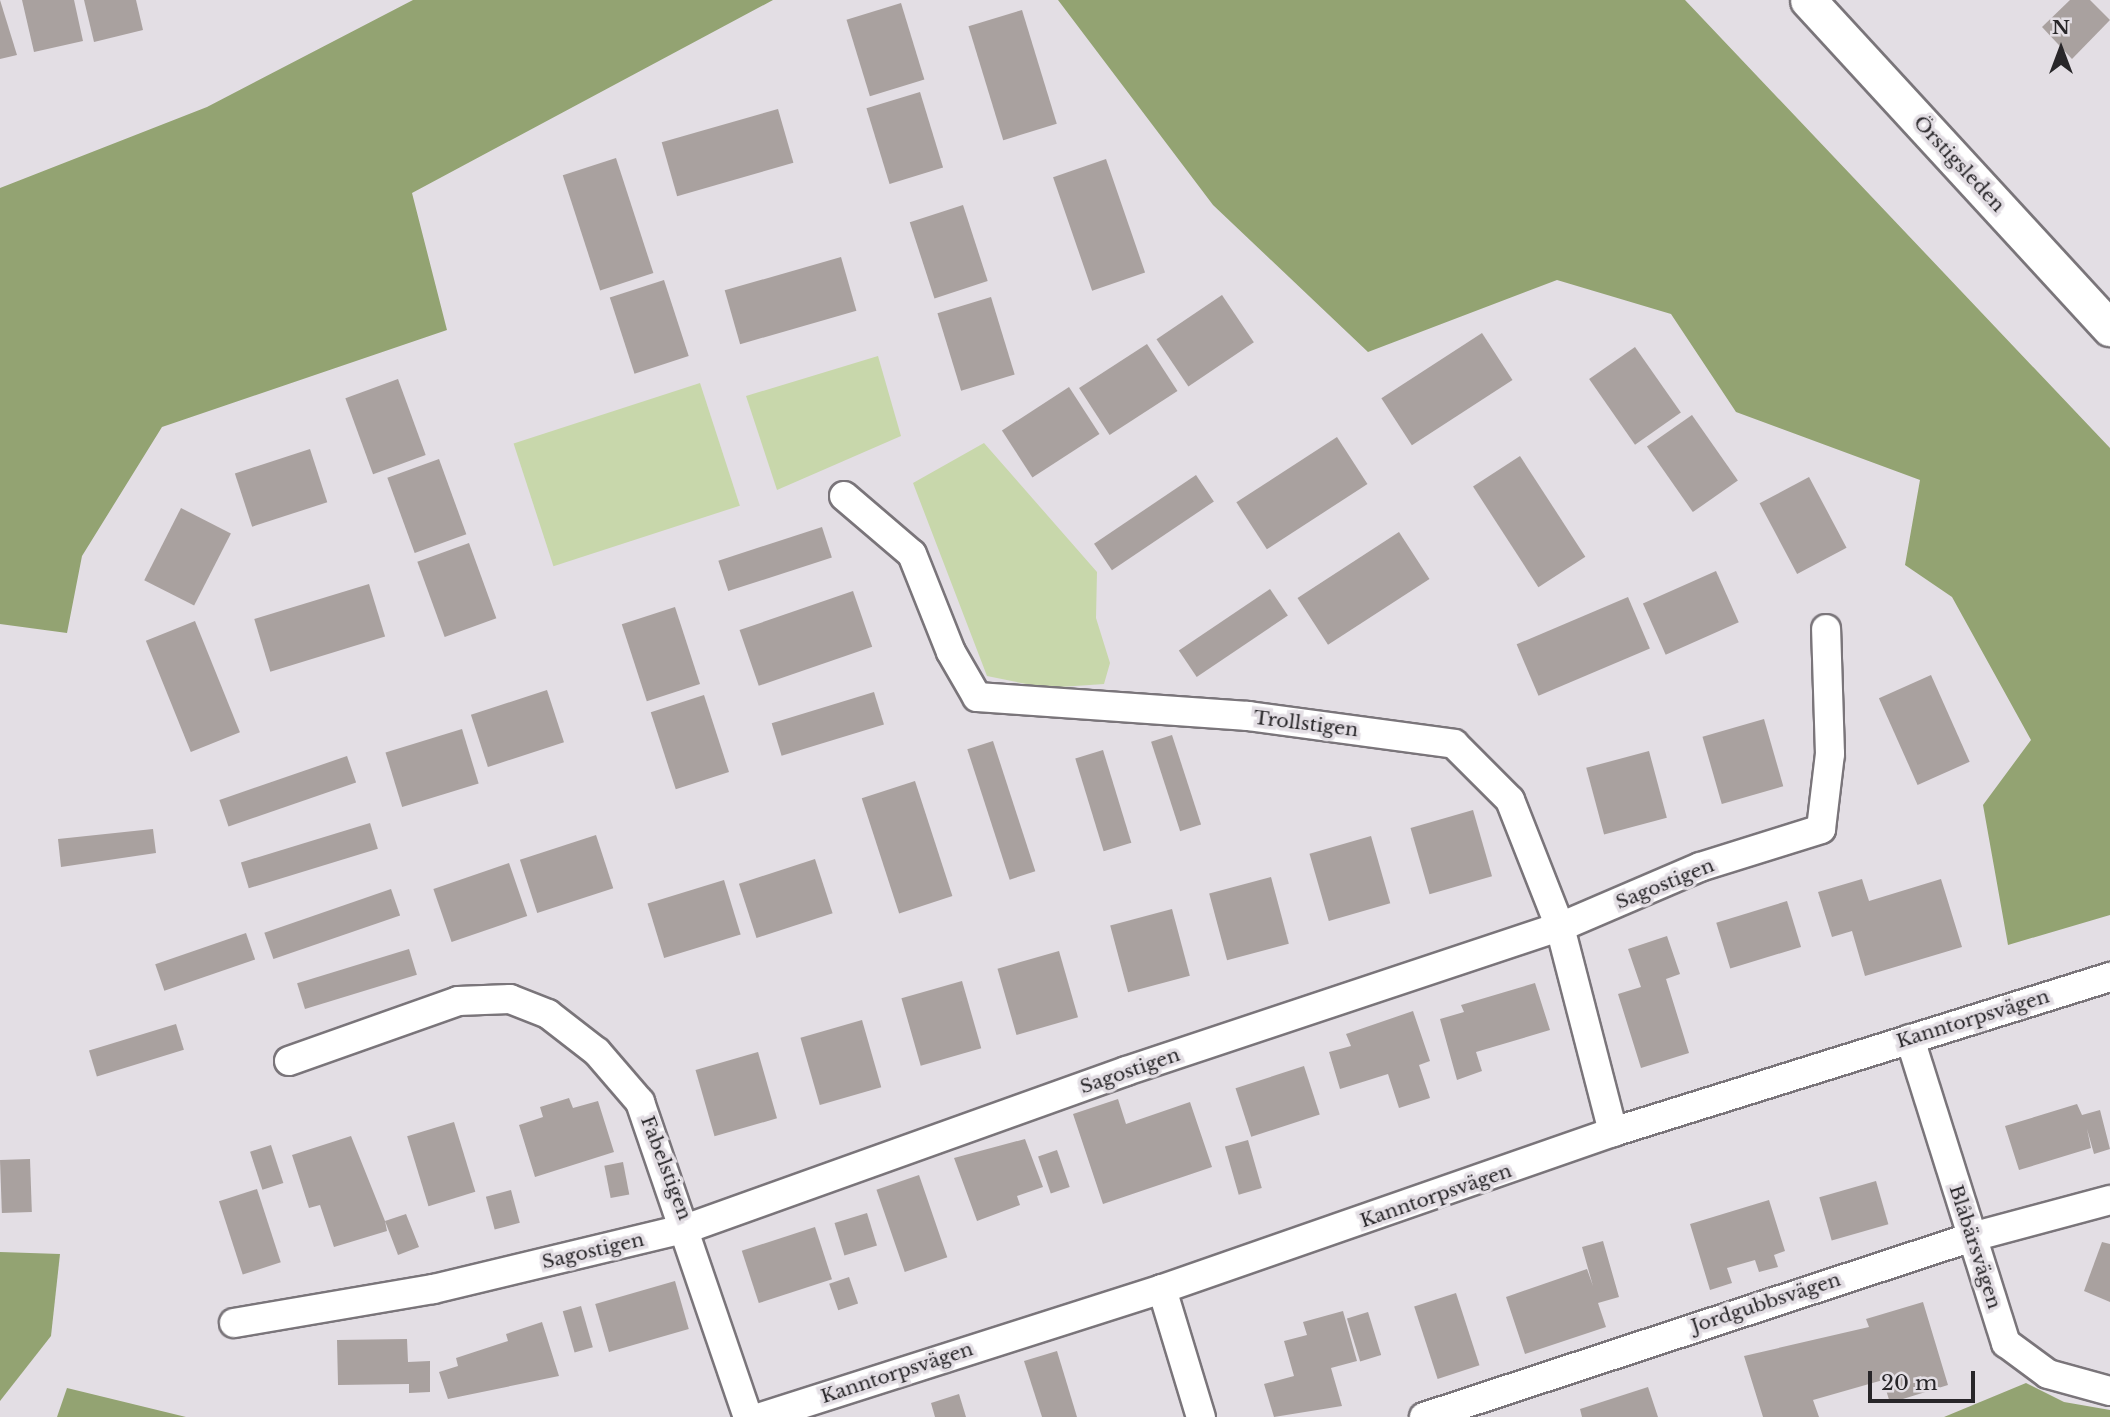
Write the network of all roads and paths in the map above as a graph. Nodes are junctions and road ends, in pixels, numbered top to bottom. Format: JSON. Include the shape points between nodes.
{"nodes":[{"id":1,"x":1808,"y":0,"type":"edge"},
{"id":2,"x":2110,"y":328,"type":"edge"},
{"id":3,"x":844,"y":496,"type":"dead end"},
{"id":4,"x":1826,"y":629,"type":"dead end"},
{"id":5,"x":1559,"y":928,"type":"junction"},
{"id":6,"x":2110,"y":977,"type":"edge"},
{"id":7,"x":1910,"y":1039,"type":"junction"},
{"id":8,"x":289,"y":1061,"type":"dead end"},
{"id":9,"x":1613,"y":1132,"type":"junction"},
{"id":10,"x":2110,"y":1200,"type":"edge"},
{"id":11,"x":688,"y":1228,"type":"junction"},
{"id":12,"x":1972,"y":1237,"type":"junction"},
{"id":13,"x":1162,"y":1289,"type":"junction"},
{"id":14,"x":234,"y":1323,"type":"dead end"},
{"id":15,"x":2110,"y":1391,"type":"edge"},
{"id":16,"x":748,"y":1417,"type":"edge"},
{"id":17,"x":761,"y":1417,"type":"edge"},
{"id":18,"x":1201,"y":1417,"type":"edge"},
{"id":19,"x":1424,"y":1417,"type":"edge"}],
"edges":[{"from":1,"to":2,"type":"street","name":"Örstigsleden"},
{"from":3,"to":5,"type":"street","name":"Trollstigen","via":[[912,554],[951,652],[977,697],[1248,716],[1454,744],[1510,800]]},
{"from":4,"to":5,"type":"street","name":"Sagostigen","via":[[1830,754],[1821,829],[1700,867]]},
{"from":5,"to":9,"type":"street","name":"Trollstigen"},
{"from":5,"to":11,"type":"street","name":"Sagostigen","via":[[1126,1071]]},
{"from":6,"to":7,"type":"street","name":"Kanntorpsvägen"},
{"from":7,"to":9,"type":"street","name":"Kanntorpsvägen"},
{"from":7,"to":12,"type":"street","name":"Blåbärsvägen"},
{"from":8,"to":11,"type":"street","name":"Fabelstigen","via":[[458,1001],[510,999],[548,1014],[597,1052],[640,1102]]},
{"from":9,"to":13,"type":"street","name":"Kanntorpsvägen"},
{"from":10,"to":12,"type":"street","name":"Jordgubbsvägen"},
{"from":11,"to":14,"type":"street","name":"Sagostigen","via":[[433,1289]]},
{"from":11,"to":16,"type":"street","name":"Fabelstigen"},
{"from":12,"to":15,"type":"street","name":"Blåbärsvägen","via":[[2006,1343],[2048,1374]]},
{"from":12,"to":19,"type":"street","name":"Jordgubbsvägen"},
{"from":13,"to":17,"type":"street","name":"Kanntorpsvägen"},
{"from":13,"to":18,"type":"street"}]}
